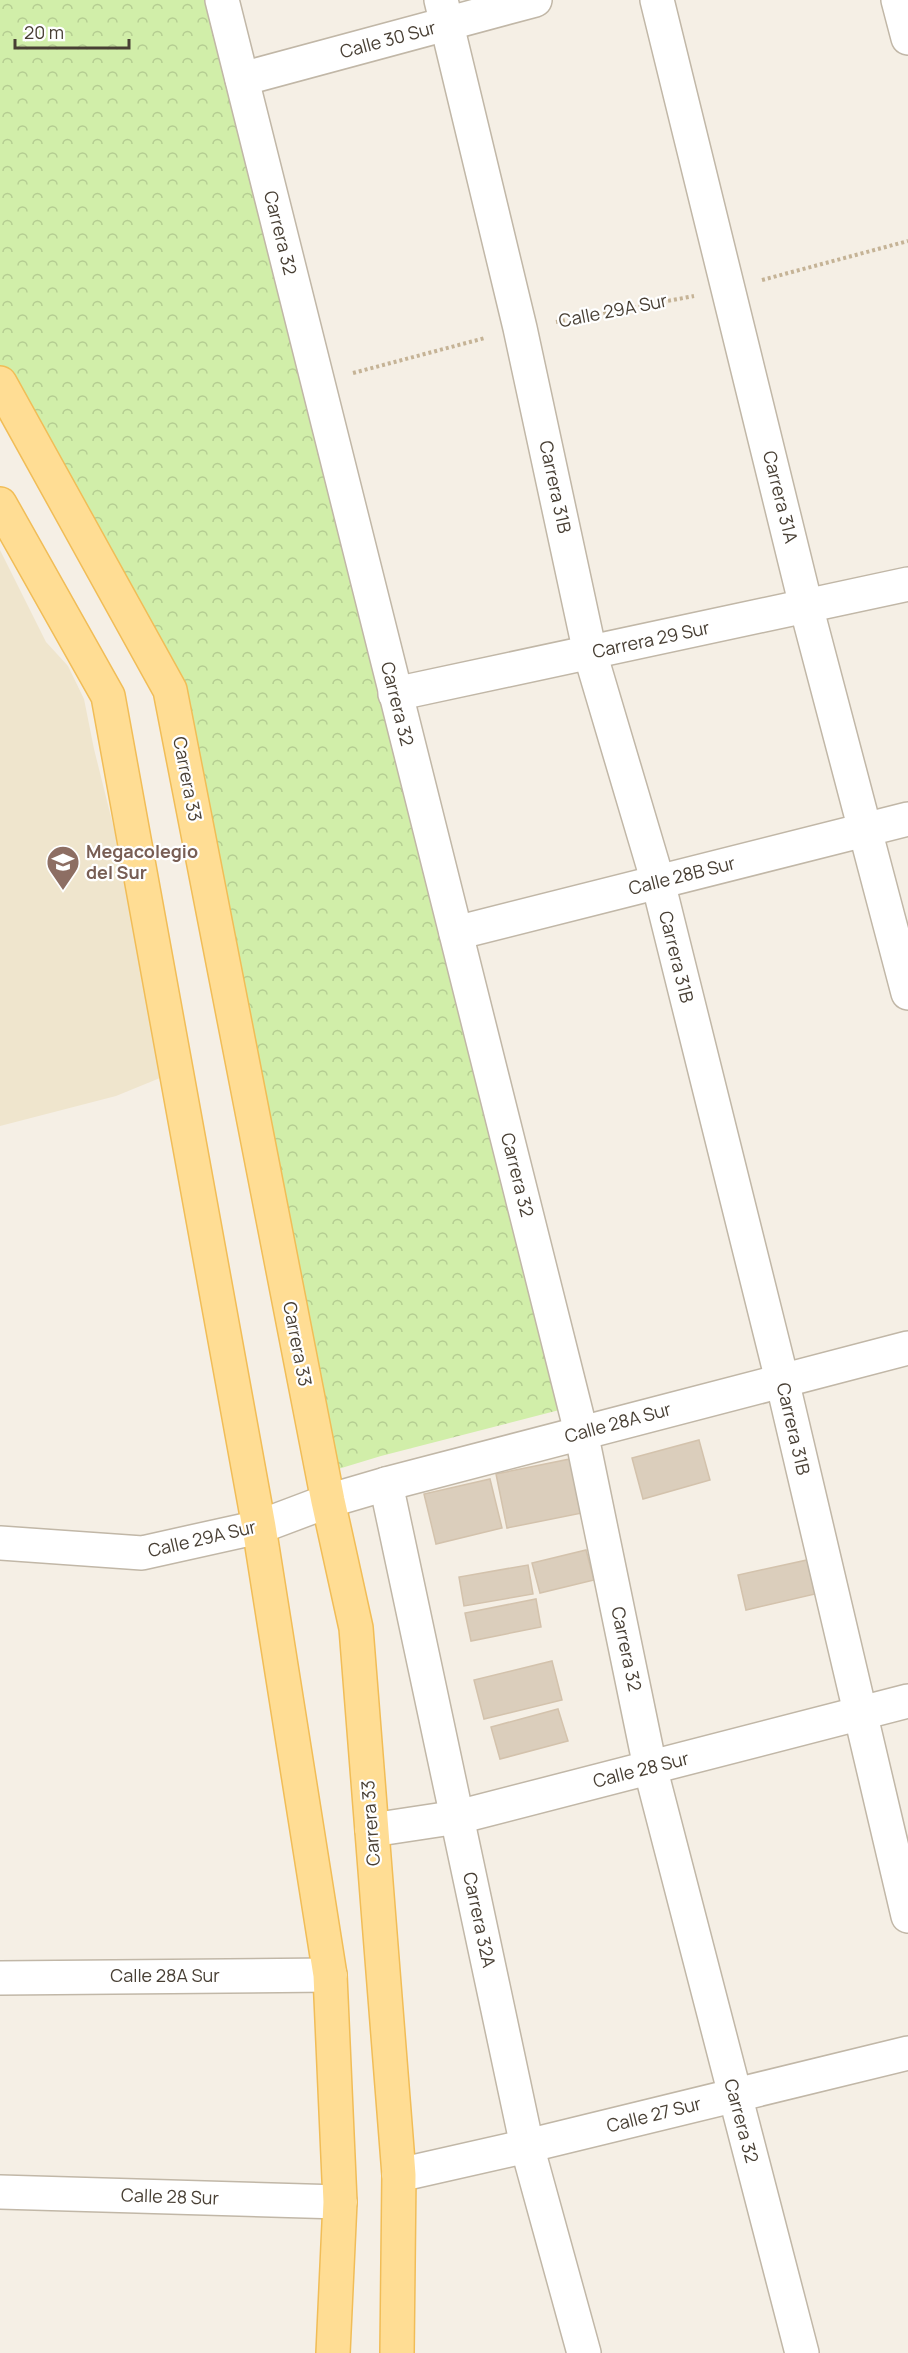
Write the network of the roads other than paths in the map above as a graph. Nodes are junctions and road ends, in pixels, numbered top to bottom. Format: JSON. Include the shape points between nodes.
{"nodes":[{"id":1,"x":222,"y":0,"type":"edge"},
{"id":2,"x":535,"y":0,"type":"edge"},
{"id":3,"x":657,"y":0,"type":"edge"},
{"id":4,"x":898,"y":0,"type":"edge"},
{"id":5,"x":444,"y":12,"type":"edge"},
{"id":6,"x":908,"y":38,"type":"edge"},
{"id":7,"x":242,"y":80,"type":"junction"},
{"id":8,"x":0,"y":383,"type":"edge"},
{"id":9,"x":0,"y":504,"type":"edge"},
{"id":10,"x":908,"y":584,"type":"edge"},
{"id":11,"x":806,"y":606,"type":"junction"},
{"id":12,"x":591,"y":653,"type":"junction"},
{"id":13,"x":394,"y":694,"type":"junction"},
{"id":14,"x":908,"y":819,"type":"edge"},
{"id":15,"x":864,"y":830,"type":"junction"},
{"id":16,"x":657,"y":882,"type":"junction"},
{"id":17,"x":456,"y":933,"type":"junction"},
{"id":18,"x":908,"y":993,"type":"edge"},
{"id":19,"x":908,"y":1348,"type":"edge"},
{"id":20,"x":782,"y":1380,"type":"junction"},
{"id":21,"x":581,"y":1432,"type":"junction"},
{"id":22,"x":386,"y":1484,"type":"junction"},
{"id":23,"x":328,"y":1501,"type":"junction"},
{"id":24,"x":259,"y":1527,"type":"junction"},
{"id":25,"x":0,"y":1543,"type":"edge"},
{"id":26,"x":908,"y":1701,"type":"edge"},
{"id":27,"x":859,"y":1713,"type":"junction"},
{"id":28,"x":650,"y":1767,"type":"junction"},
{"id":29,"x":458,"y":1817,"type":"junction"},
{"id":30,"x":372,"y":1830,"type":"junction"},
{"id":31,"x":908,"y":1916,"type":"edge"},
{"id":32,"x":330,"y":1975,"type":"junction"},
{"id":33,"x":0,"y":1978,"type":"edge"},
{"id":34,"x":908,"y":2053,"type":"edge"},
{"id":35,"x":735,"y":2095,"type":"junction"},
{"id":36,"x":527,"y":2146,"type":"junction"},
{"id":37,"x":399,"y":2175,"type":"junction"},
{"id":38,"x":0,"y":2192,"type":"edge"},
{"id":39,"x":340,"y":2202,"type":"junction"},
{"id":40,"x":333,"y":2353,"type":"edge"},
{"id":41,"x":397,"y":2353,"type":"edge"},
{"id":42,"x":584,"y":2353,"type":"edge"},
{"id":43,"x":802,"y":2353,"type":"edge"}],
"edges":[{"from":1,"to":7,"type":"street","name":"Carrera 32"},
{"from":2,"to":5,"type":"street","name":"Calle 30 Sur"},
{"from":3,"to":11,"type":"street","name":"Carrera 31A"},
{"from":4,"to":6,"type":"street"},
{"from":5,"to":7,"type":"street","name":"Calle 30 Sur"},
{"from":5,"to":12,"type":"street","name":"Carrera 31B","via":[[520,328]]},
{"from":7,"to":13,"type":"street","name":"Carrera 32"},
{"from":8,"to":23,"type":"main road","name":"Carrera 33","via":[[170,690]]},
{"from":9,"to":24,"type":"main road","via":[[108,696]]},
{"from":10,"to":11,"type":"street","name":"Carrera 29 Sur"},
{"from":11,"to":12,"type":"street","name":"Carrera 29 Sur"},
{"from":11,"to":15,"type":"street","name":"Carrera 31A"},
{"from":12,"to":13,"type":"street","name":"Carrera 29 Sur"},
{"from":12,"to":16,"type":"street","name":"Carrera 31B"},
{"from":13,"to":17,"type":"street","name":"Carrera 32"},
{"from":14,"to":15,"type":"street","name":"Calle 28B Sur"},
{"from":15,"to":16,"type":"street","name":"Calle 28B Sur"},
{"from":15,"to":18,"type":"street","name":"Carrera 31A"},
{"from":16,"to":17,"type":"street","name":"Calle 28B Sur"},
{"from":16,"to":20,"type":"street","name":"Carrera 31B"},
{"from":17,"to":21,"type":"street","name":"Carrera 32"},
{"from":19,"to":20,"type":"street","name":"Calle 28A Sur"},
{"from":20,"to":21,"type":"street","name":"Calle 28A Sur"},
{"from":20,"to":27,"type":"street","name":"Carrera 31B"},
{"from":21,"to":22,"type":"street","name":"Calle 28A Sur"},
{"from":21,"to":28,"type":"street","name":"Carrera 32"},
{"from":22,"to":23,"type":"street","name":"Calle 28A Sur"},
{"from":22,"to":29,"type":"street","name":"Carrera 32A"},
{"from":23,"to":24,"type":"street","name":"Calle 29A Sur"},
{"from":23,"to":30,"type":"main road","name":"Carrera 33","via":[[356,1628]]},
{"from":24,"to":25,"type":"street","name":"Calle 29A Sur","via":[[142,1553]]},
{"from":24,"to":32,"type":"main road"},
{"from":26,"to":27,"type":"street","name":"Calle 28 Sur"},
{"from":27,"to":28,"type":"street","name":"Calle 28 Sur"},
{"from":27,"to":31,"type":"street","name":"Carrera 31B"},
{"from":28,"to":29,"type":"street","name":"Calle 28 Sur"},
{"from":28,"to":35,"type":"street","name":"Carrera 32"},
{"from":29,"to":30,"type":"street","name":"Calle 28 Sur"},
{"from":29,"to":36,"type":"street","name":"Carrera 32A"},
{"from":30,"to":37,"type":"main road","name":"Carrera 33"},
{"from":32,"to":33,"type":"street","name":"Calle 28A Sur"},
{"from":32,"to":39,"type":"main road"},
{"from":34,"to":35,"type":"street","name":"Calle 27 Sur"},
{"from":35,"to":36,"type":"street","name":"Calle 27 Sur"},
{"from":35,"to":43,"type":"street","name":"Carrera 32"},
{"from":36,"to":37,"type":"street","name":"Calle 27 Sur"},
{"from":36,"to":42,"type":"street","name":"Carrera 32A"},
{"from":37,"to":41,"type":"main road","name":"Carrera 33"},
{"from":38,"to":39,"type":"street","name":"Calle 28 Sur"},
{"from":39,"to":40,"type":"main road"}]}
